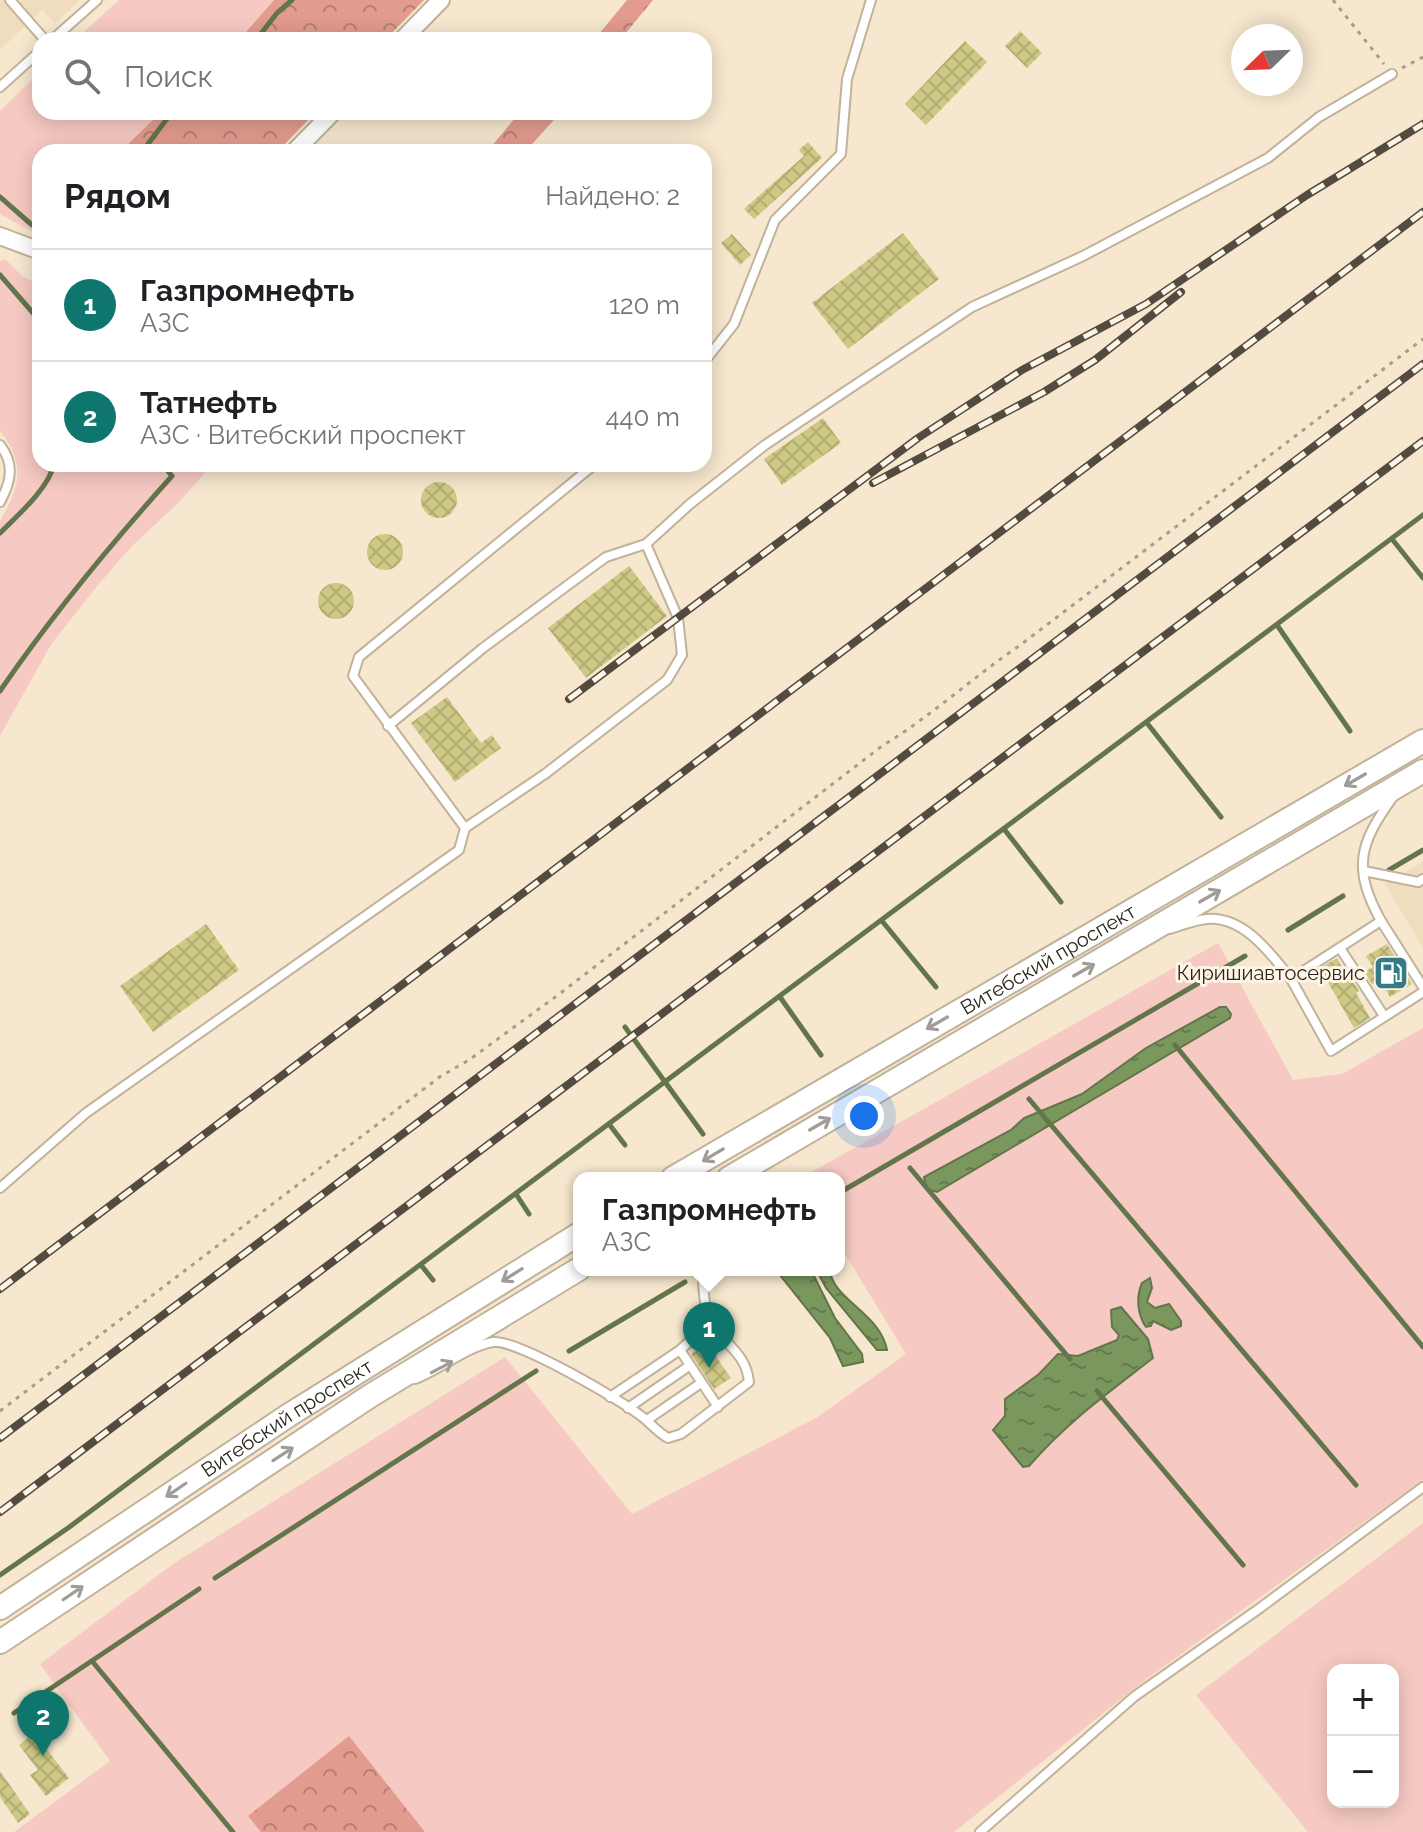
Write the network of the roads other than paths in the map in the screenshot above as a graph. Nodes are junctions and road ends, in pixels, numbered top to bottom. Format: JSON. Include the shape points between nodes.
{"nodes":[{"id":1,"x":10,"y":0,"type":"edge"},
{"id":2,"x":97,"y":0,"type":"edge"},
{"id":3,"x":441,"y":0,"type":"edge"},
{"id":4,"x":871,"y":0,"type":"edge"},
{"id":5,"x":38,"y":32,"type":"edge"},
{"id":6,"x":61,"y":32,"type":"edge"},
{"id":7,"x":410,"y":32,"type":"edge"},
{"id":8,"x":32,"y":58,"type":"edge"},
{"id":9,"x":1392,"y":74,"type":"road end"},
{"id":10,"x":0,"y":87,"type":"edge"},
{"id":11,"x":325,"y":120,"type":"edge"},
{"id":12,"x":302,"y":144,"type":"edge"},
{"id":13,"x":0,"y":236,"type":"edge"},
{"id":14,"x":32,"y":248,"type":"edge"},
{"id":15,"x":712,"y":352,"type":"edge"},
{"id":16,"x":0,"y":445,"type":"edge"},
{"id":17,"x":585,"y":472,"type":"edge"},
{"id":18,"x":0,"y":502,"type":"edge"},
{"id":19,"x":646,"y":544,"type":"junction"},
{"id":20,"x":388,"y":726,"type":"junction"},
{"id":21,"x":1423,"y":741,"type":"edge"},
{"id":22,"x":1423,"y":771,"type":"edge"},
{"id":23,"x":1402,"y":784,"type":"junction"},
{"id":24,"x":465,"y":828,"type":"junction"},
{"id":25,"x":1364,"y":871,"type":"junction"},
{"id":26,"x":1423,"y":879,"type":"edge"},
{"id":27,"x":1381,"y":921,"type":"junction"},
{"id":28,"x":1143,"y":936,"type":"junction"},
{"id":29,"x":1340,"y":948,"type":"junction"},
{"id":30,"x":1291,"y":979,"type":"junction"},
{"id":31,"x":1423,"y":990,"type":"edge"},
{"id":32,"x":1384,"y":1016,"type":"junction"},
{"id":33,"x":683,"y":1172,"type":"edge"},
{"id":34,"x":741,"y":1172,"type":"edge"},
{"id":35,"x":0,"y":1188,"type":"edge"},
{"id":36,"x":573,"y":1238,"type":"edge"},
{"id":37,"x":573,"y":1273,"type":"edge"},
{"id":38,"x":703,"y":1276,"type":"edge"},
{"id":39,"x":711,"y":1322,"type":"junction"},
{"id":40,"x":680,"y":1350,"type":"junction"},
{"id":41,"x":689,"y":1366,"type":"junction"},
{"id":42,"x":701,"y":1383,"type":"junction"},
{"id":43,"x":370,"y":1396,"type":"junction"},
{"id":44,"x":610,"y":1397,"type":"junction"},
{"id":45,"x":718,"y":1407,"type":"junction"},
{"id":46,"x":628,"y":1408,"type":"junction"},
{"id":47,"x":647,"y":1420,"type":"junction"},
{"id":48,"x":1423,"y":1487,"type":"edge"},
{"id":49,"x":0,"y":1608,"type":"edge"},
{"id":50,"x":3,"y":1645,"type":"edge"},
{"id":51,"x":980,"y":1832,"type":"edge"}],
"edges":[{"from":1,"to":5,"type":"lane"},
{"from":2,"to":6,"type":"lane"},
{"from":3,"to":7,"type":"street"},
{"from":4,"to":15,"type":"lane","via":[[847,79],[841,154],[775,220],[734,324]]},
{"from":8,"to":10,"type":"lane"},
{"from":9,"to":19,"type":"lane","via":[[1319,117],[1268,158],[1083,256],[972,307],[765,445]]},
{"from":11,"to":12,"type":"street"},
{"from":13,"to":14,"type":"street"},
{"from":16,"to":18,"type":"lane","via":[[11,472]]},
{"from":17,"to":20,"type":"lane","via":[[359,657],[353,676]]},
{"from":19,"to":20,"type":"lane","via":[[606,557]]},
{"from":19,"to":24,"type":"lane","via":[[678,618],[682,655],[667,680]]},
{"from":20,"to":24,"type":"lane"},
{"from":21,"to":33,"type":"main road","name":"Витебский проспект","one_way":true},
{"from":22,"to":23,"type":"main road","name":"Витебский проспект"},
{"from":23,"to":25,"type":"lane","via":[[1368,835]]},
{"from":28,"to":23,"type":"main road","name":"Витебский проспект","one_way":true},
{"from":24,"to":35,"type":"lane","via":[[459,850],[86,1113]]},
{"from":25,"to":26,"type":"lane"},
{"from":25,"to":27,"type":"lane"},
{"from":27,"to":29,"type":"lane"},
{"from":27,"to":31,"type":"lane"},
{"from":28,"to":30,"type":"lane","via":[[1221,920],[1258,940]]},
{"from":34,"to":28,"type":"main road","name":"Витебский проспект","one_way":true},
{"from":29,"to":30,"type":"lane"},
{"from":29,"to":32,"type":"lane"},
{"from":30,"to":32,"type":"lane","via":[[1331,1051]]},
{"from":31,"to":32,"type":"lane"},
{"from":36,"to":49,"type":"main road","name":"Витебский проспект","one_way":true,"via":[[289,1415]]},
{"from":37,"to":43,"type":"main road","name":"Витебский проспект"},
{"from":38,"to":39,"type":"lane"},
{"from":39,"to":40,"type":"lane"},
{"from":39,"to":45,"type":"lane","via":[[748,1369],[749,1382]]},
{"from":40,"to":41,"type":"lane"},
{"from":40,"to":44,"type":"lane"},
{"from":41,"to":42,"type":"lane"},
{"from":41,"to":46,"type":"lane"},
{"from":42,"to":45,"type":"lane"},
{"from":42,"to":47,"type":"lane"},
{"from":43,"to":44,"type":"lane","one_way":true,"via":[[427,1375],[483,1345],[503,1342]]},
{"from":50,"to":43,"type":"main road","name":"Витебский проспект","one_way":true},
{"from":44,"to":46,"type":"lane"},
{"from":45,"to":47,"type":"lane","via":[[668,1438]]},
{"from":46,"to":47,"type":"lane"},
{"from":48,"to":51,"type":"lane","via":[[1135,1696]]}]}
